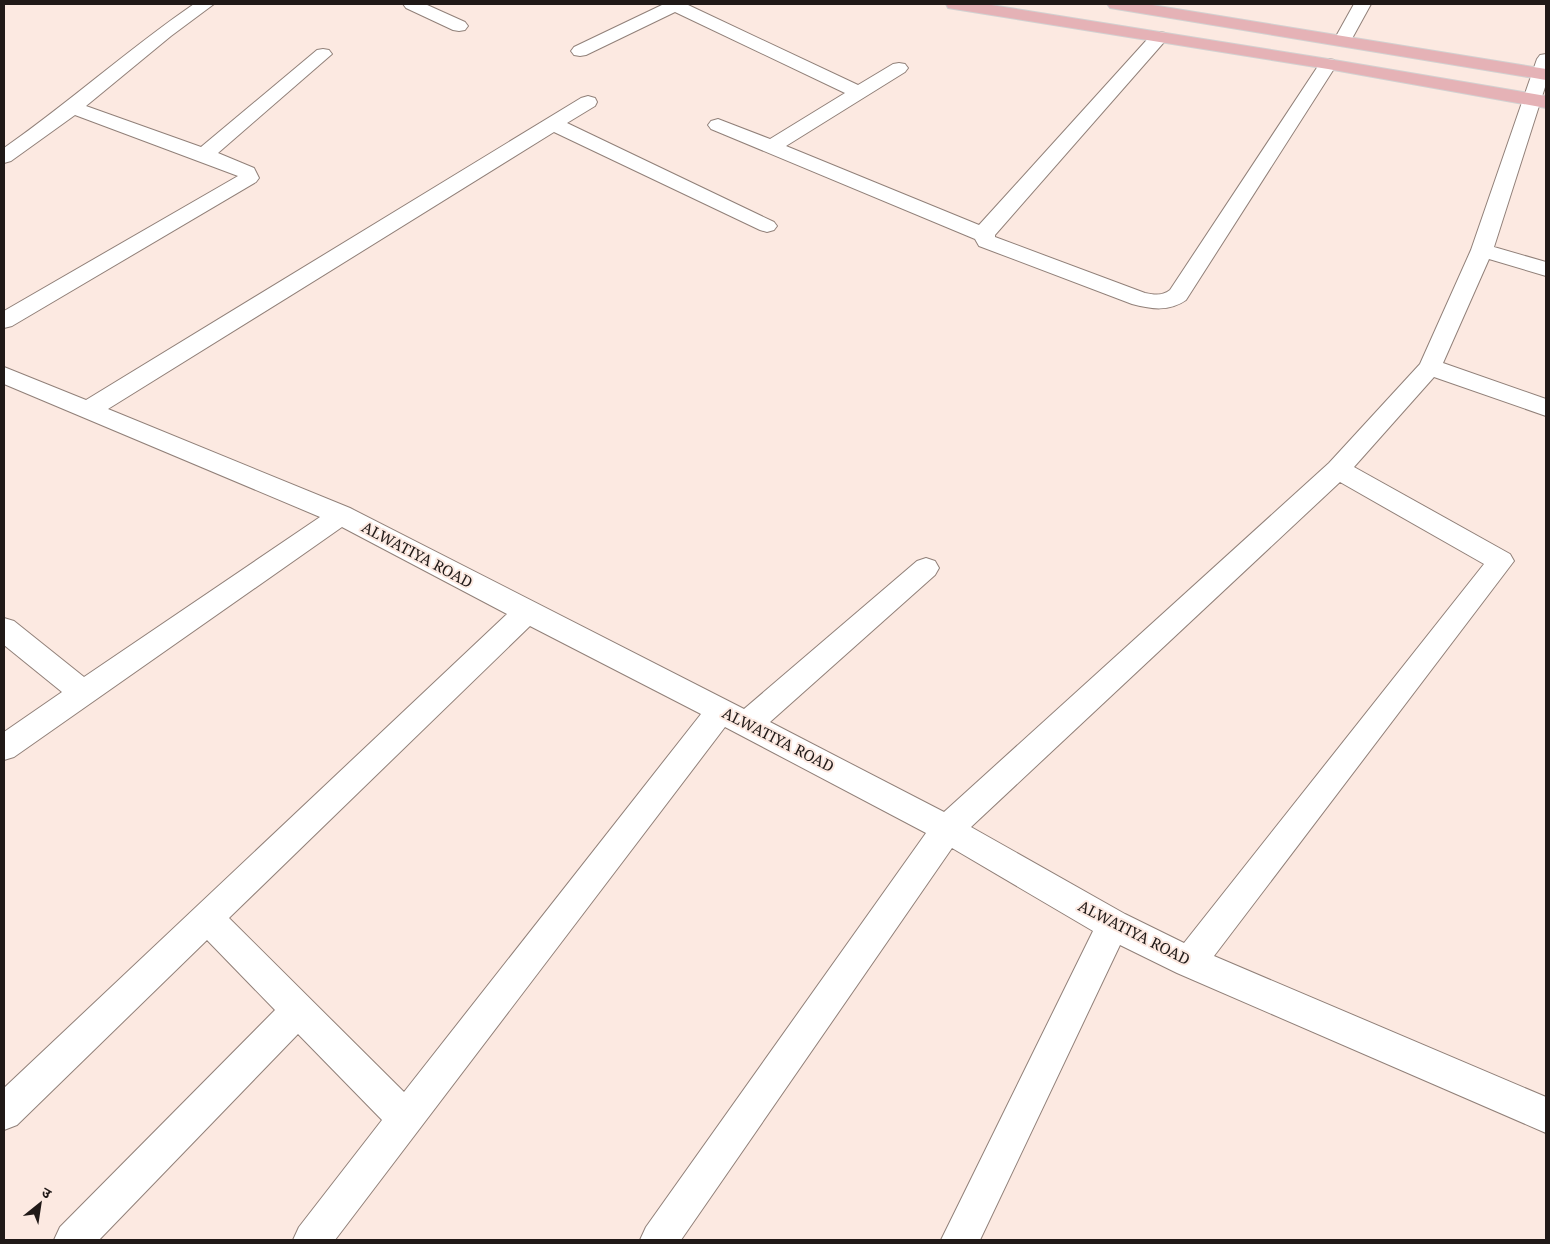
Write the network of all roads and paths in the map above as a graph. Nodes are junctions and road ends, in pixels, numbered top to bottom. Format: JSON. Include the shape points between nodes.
{"nodes":[{"id":1,"x":205,"y":4,"type":"edge"},
{"id":2,"x":412,"y":4,"type":"edge"},
{"id":3,"x":676,"y":4,"type":"edge"},
{"id":4,"x":954,"y":4,"type":"edge"},
{"id":5,"x":1116,"y":4,"type":"edge"},
{"id":6,"x":1362,"y":4,"type":"edge"},
{"id":7,"x":459,"y":26,"type":"dead end"},
{"id":8,"x":1158,"y":37,"type":"junction"},
{"id":9,"x":1343,"y":40,"type":"junction"},
{"id":10,"x":580,"y":51,"type":"dead end"},
{"id":11,"x":323,"y":54,"type":"dead end"},
{"id":12,"x":1328,"y":64,"type":"junction"},
{"id":13,"x":899,"y":68,"type":"dead end"},
{"id":14,"x":1545,"y":70,"type":"edge"},
{"id":15,"x":859,"y":93,"type":"junction"},
{"id":16,"x":1539,"y":101,"type":"edge"},
{"id":17,"x":588,"y":102,"type":"dead end"},
{"id":18,"x":72,"y":107,"type":"junction"},
{"id":19,"x":553,"y":124,"type":"junction"},
{"id":20,"x":718,"y":125,"type":"dead end"},
{"id":21,"x":771,"y":147,"type":"junction"},
{"id":22,"x":204,"y":155,"type":"junction"},
{"id":23,"x":4,"y":157,"type":"edge"},
{"id":24,"x":767,"y":226,"type":"dead end"},
{"id":25,"x":984,"y":235,"type":"junction"},
{"id":26,"x":1482,"y":250,"type":"junction"},
{"id":27,"x":1546,"y":269,"type":"edge"},
{"id":28,"x":4,"y":321,"type":"edge"},
{"id":29,"x":1430,"y":367,"type":"junction"},
{"id":30,"x":4,"y":375,"type":"edge"},
{"id":31,"x":1546,"y":408,"type":"edge"},
{"id":32,"x":88,"y":410,"type":"junction"},
{"id":33,"x":1338,"y":469,"type":"junction"},
{"id":34,"x":341,"y":515,"type":"junction"},
{"id":35,"x":926,"y":568,"type":"dead end"},
{"id":36,"x":527,"y":612,"type":"junction"},
{"id":37,"x":4,"y":629,"type":"edge"},
{"id":38,"x":83,"y":693,"type":"junction"},
{"id":39,"x":734,"y":717,"type":"junction"},
{"id":40,"x":4,"y":748,"type":"edge"},
{"id":41,"x":947,"y":829,"type":"junction"},
{"id":42,"x":207,"y":918,"type":"junction"},
{"id":43,"x":1113,"y":925,"type":"junction"},
{"id":44,"x":1189,"y":962,"type":"junction"},
{"id":45,"x":298,"y":1010,"type":"junction"},
{"id":46,"x":4,"y":1112,"type":"edge"},
{"id":47,"x":1546,"y":1115,"type":"edge"},
{"id":48,"x":406,"y":1119,"type":"junction"},
{"id":49,"x":73,"y":1240,"type":"edge"},
{"id":50,"x":312,"y":1240,"type":"edge"},
{"id":51,"x":659,"y":1240,"type":"edge"},
{"id":52,"x":960,"y":1240,"type":"edge"}],
"edges":[{"from":1,"to":18,"type":"street"},
{"from":2,"to":7,"type":"street"},
{"from":3,"to":10,"type":"street"},
{"from":3,"to":15,"type":"street"},
{"from":4,"to":8,"type":"main road"},
{"from":5,"to":9,"type":"main road"},
{"from":6,"to":9,"type":"street"},
{"from":8,"to":12,"type":"main road"},
{"from":8,"to":25,"type":"street"},
{"from":9,"to":14,"type":"main road"},
{"from":11,"to":22,"type":"street"},
{"from":12,"to":16,"type":"main road"},
{"from":12,"to":25,"type":"street","via":[[1178,295],[1170,302],[1140,299],[999,247],[986,241]]},
{"from":13,"to":15,"type":"street"},
{"from":14,"to":16,"type":"street"},
{"from":15,"to":21,"type":"street"},
{"from":16,"to":26,"type":"street"},
{"from":17,"to":19,"type":"street"},
{"from":18,"to":22,"type":"street"},
{"from":18,"to":23,"type":"street"},
{"from":19,"to":24,"type":"street"},
{"from":19,"to":32,"type":"street"},
{"from":20,"to":21,"type":"street"},
{"from":21,"to":25,"type":"street"},
{"from":22,"to":28,"type":"street","via":[[248,172],[249,178]]},
{"from":26,"to":27,"type":"street"},
{"from":26,"to":29,"type":"street"},
{"from":29,"to":31,"type":"street"},
{"from":29,"to":33,"type":"street"},
{"from":30,"to":32,"type":"street","name":"ALWATIYA ROAD"},
{"from":32,"to":34,"type":"street","name":"ALWATIYA ROAD"},
{"from":33,"to":41,"type":"street"},
{"from":33,"to":44,"type":"street","via":[[1501,561]]},
{"from":34,"to":36,"type":"street","name":"ALWATIYA ROAD"},
{"from":34,"to":38,"type":"street"},
{"from":35,"to":39,"type":"street"},
{"from":36,"to":39,"type":"street","name":"ALWATIYA ROAD"},
{"from":36,"to":42,"type":"street"},
{"from":37,"to":38,"type":"street"},
{"from":38,"to":40,"type":"street"},
{"from":39,"to":41,"type":"street","name":"ALWATIYA ROAD"},
{"from":39,"to":48,"type":"street"},
{"from":41,"to":43,"type":"street","name":"ALWATIYA ROAD"},
{"from":41,"to":51,"type":"street"},
{"from":42,"to":45,"type":"street"},
{"from":42,"to":46,"type":"street"},
{"from":43,"to":44,"type":"street","name":"ALWATIYA ROAD"},
{"from":43,"to":52,"type":"street"},
{"from":44,"to":47,"type":"street","name":"ALWATIYA ROAD"},
{"from":45,"to":48,"type":"street"},
{"from":45,"to":49,"type":"street"},
{"from":48,"to":50,"type":"street"}]}
